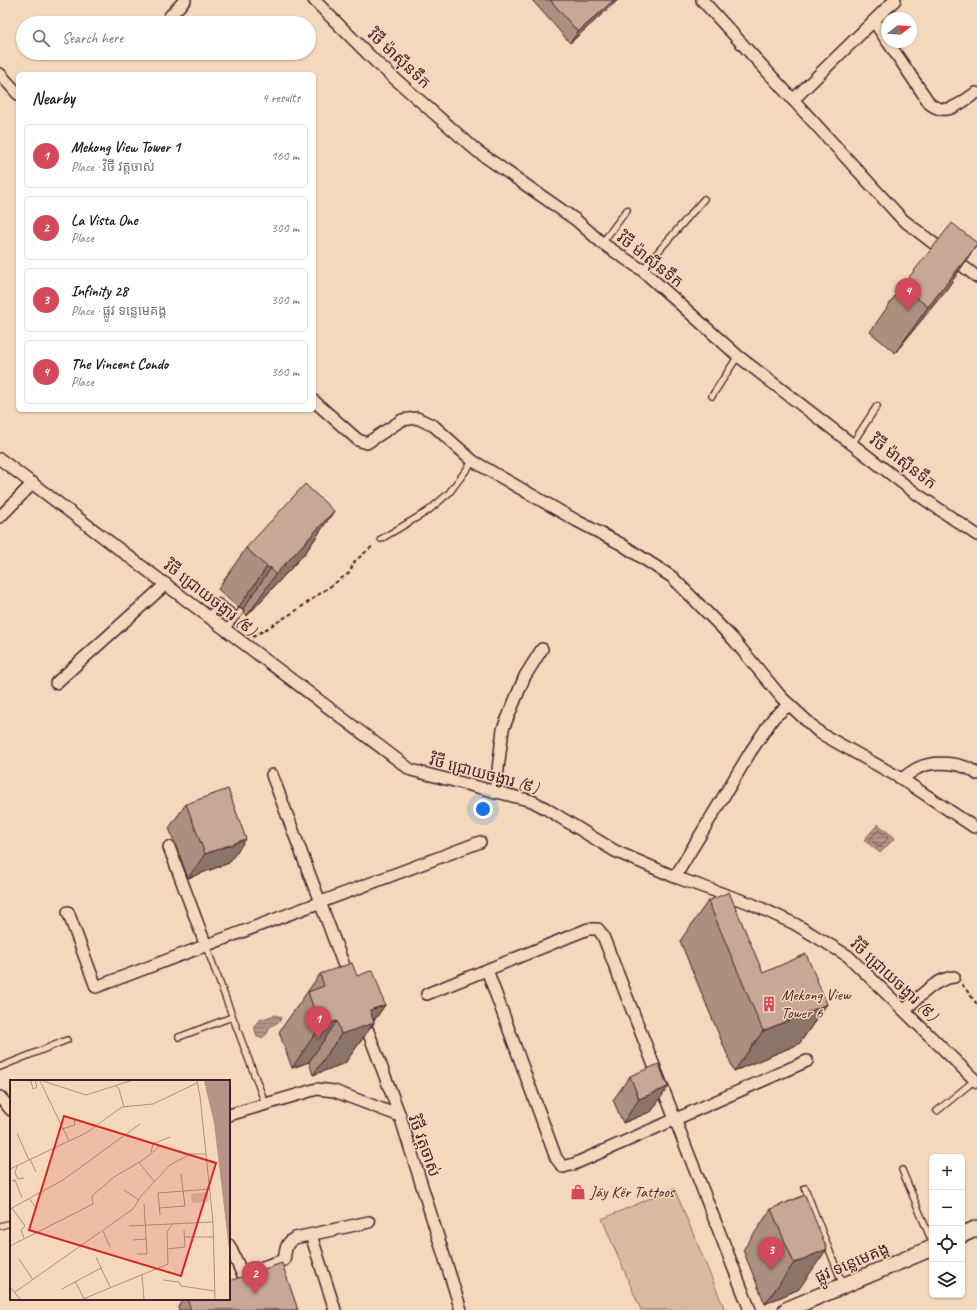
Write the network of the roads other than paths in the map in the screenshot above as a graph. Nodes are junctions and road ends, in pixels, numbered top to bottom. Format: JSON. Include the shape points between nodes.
{"nodes":[{"id":1,"x":185,"y":0,"type":"edge"},
{"id":2,"x":314,"y":0,"type":"edge"},
{"id":3,"x":702,"y":0,"type":"edge"},
{"id":4,"x":895,"y":0,"type":"edge"},
{"id":5,"x":170,"y":16,"type":"dead end"},
{"id":6,"x":874,"y":21,"type":"junction"},
{"id":7,"x":881,"y":32,"type":"edge"},
{"id":8,"x":892,"y":48,"type":"edge"},
{"id":9,"x":0,"y":74,"type":"edge"},
{"id":10,"x":16,"y":92,"type":"edge"},
{"id":11,"x":976,"y":93,"type":"edge"},
{"id":12,"x":793,"y":100,"type":"junction"},
{"id":13,"x":704,"y":198,"type":"dead end"},
{"id":14,"x":627,"y":210,"type":"dead end"},
{"id":15,"x":602,"y":242,"type":"junction"},
{"id":16,"x":642,"y":270,"type":"junction"},
{"id":17,"x":977,"y":277,"type":"edge"},
{"id":18,"x":738,"y":356,"type":"junction"},
{"id":19,"x":712,"y":396,"type":"dead end"},
{"id":20,"x":316,"y":403,"type":"edge"},
{"id":21,"x":877,"y":406,"type":"dead end"},
{"id":22,"x":852,"y":444,"type":"junction"},
{"id":23,"x":0,"y":459,"type":"edge"},
{"id":24,"x":472,"y":461,"type":"junction"},
{"id":25,"x":33,"y":483,"type":"junction"},
{"id":26,"x":0,"y":517,"type":"edge"},
{"id":27,"x":977,"y":534,"type":"edge"},
{"id":28,"x":381,"y":538,"type":"road end"},
{"id":29,"x":166,"y":584,"type":"junction"},
{"id":30,"x":209,"y":616,"type":"junction"},
{"id":31,"x":226,"y":630,"type":"junction"},
{"id":32,"x":542,"y":649,"type":"dead end"},
{"id":33,"x":56,"y":683,"type":"dead end"},
{"id":34,"x":789,"y":705,"type":"junction"},
{"id":35,"x":977,"y":774,"type":"edge"},
{"id":36,"x":272,"y":775,"type":"dead end"},
{"id":37,"x":902,"y":779,"type":"junction"},
{"id":38,"x":495,"y":793,"type":"junction"},
{"id":39,"x":974,"y":827,"type":"dead end"},
{"id":40,"x":480,"y":842,"type":"dead end"},
{"id":41,"x":169,"y":847,"type":"dead end"},
{"id":42,"x":675,"y":877,"type":"junction"},
{"id":43,"x":320,"y":903,"type":"junction"},
{"id":44,"x":68,"y":912,"type":"dead end"},
{"id":45,"x":206,"y":946,"type":"junction"},
{"id":46,"x":487,"y":970,"type":"junction"},
{"id":47,"x":954,"y":977,"type":"road end"},
{"id":48,"x":352,"y":989,"type":"edge"},
{"id":49,"x":427,"y":994,"type":"dead end"},
{"id":50,"x":905,"y":1010,"type":"junction"},
{"id":51,"x":360,"y":1011,"type":"edge"},
{"id":52,"x":232,"y":1017,"type":"junction"},
{"id":53,"x":179,"y":1037,"type":"dead end"},
{"id":54,"x":68,"y":1040,"type":"dead end"},
{"id":55,"x":807,"y":1061,"type":"dead end"},
{"id":56,"x":0,"y":1067,"type":"edge"},
{"id":57,"x":976,"y":1081,"type":"edge"},
{"id":58,"x":0,"y":1097,"type":"edge"},
{"id":59,"x":265,"y":1103,"type":"junction"},
{"id":60,"x":10,"y":1109,"type":"edge"},
{"id":61,"x":937,"y":1111,"type":"dead end"},
{"id":62,"x":230,"y":1115,"type":"edge"},
{"id":63,"x":400,"y":1116,"type":"junction"},
{"id":64,"x":676,"y":1118,"type":"junction"},
{"id":65,"x":902,"y":1170,"type":"dead end"},
{"id":66,"x":805,"y":1188,"type":"dead end"},
{"id":67,"x":369,"y":1222,"type":"dead end"},
{"id":68,"x":10,"y":1223,"type":"edge"},
{"id":69,"x":0,"y":1226,"type":"edge"},
{"id":70,"x":977,"y":1228,"type":"edge"},
{"id":71,"x":965,"y":1234,"type":"edge"},
{"id":72,"x":311,"y":1235,"type":"junction"},
{"id":73,"x":929,"y":1235,"type":"edge"},
{"id":74,"x":230,"y":1248,"type":"edge"},
{"id":75,"x":929,"y":1249,"type":"edge"},
{"id":76,"x":844,"y":1286,"type":"junction"},
{"id":77,"x":335,"y":1310,"type":"edge"},
{"id":78,"x":461,"y":1310,"type":"edge"},
{"id":79,"x":750,"y":1310,"type":"edge"},
{"id":80,"x":786,"y":1310,"type":"edge"}],
"edges":[{"from":1,"to":5,"type":"street"},
{"from":2,"to":15,"type":"street","name":"វិថី ម៉ាស៊ីនទឹក","via":[[376,62],[478,151],[576,220]]},
{"from":3,"to":12,"type":"street"},
{"from":4,"to":6,"type":"street"},
{"from":6,"to":7,"type":"street"},
{"from":6,"to":12,"type":"street"},
{"from":8,"to":11,"type":"street","via":[[930,104],[937,109],[948,110]]},
{"from":9,"to":10,"type":"street"},
{"from":12,"to":17,"type":"street","via":[[902,219]]},
{"from":13,"to":16,"type":"lane"},
{"from":14,"to":15,"type":"lane"},
{"from":15,"to":16,"type":"street","name":"វិថី ម៉ាស៊ីនទឹក"},
{"from":16,"to":18,"type":"street","name":"វិថី ម៉ាស៊ីនទឹក"},
{"from":18,"to":19,"type":"lane"},
{"from":18,"to":22,"type":"street","name":"វិថី ម៉ាស៊ីនទឹក"},
{"from":20,"to":24,"type":"street","via":[[358,440],[367,443],[402,420],[417,418],[434,426]]},
{"from":21,"to":22,"type":"lane"},
{"from":22,"to":27,"type":"street","name":"វិថី ម៉ាស៊ីនទឹក","via":[[914,492]]},
{"from":23,"to":25,"type":"street","name":"វិថី ជ្រោយចង្វារ (៩)"},
{"from":24,"to":28,"type":"lane","via":[[449,493],[428,511]]},
{"from":24,"to":34,"type":"street","via":[[577,522],[621,544],[672,577],[733,640]]},
{"from":25,"to":26,"type":"street"},
{"from":25,"to":29,"type":"street","name":"វិថី ជ្រោយចង្វារ (៩)"},
{"from":29,"to":30,"type":"street","name":"វិថី ជ្រោយចង្វារ (៩)"},
{"from":29,"to":33,"type":"street"},
{"from":30,"to":31,"type":"street","name":"វិថី ជ្រោយចង្វារ (៩)"},
{"from":30,"to":31,"type":"lane","via":[[219,602],[239,614]]},
{"from":31,"to":38,"type":"street","name":"វិថី ជ្រោយចង្វារ (៩)","via":[[412,770]]},
{"from":32,"to":38,"type":"street","via":[[525,676],[502,729]]},
{"from":34,"to":37,"type":"street","via":[[820,733]]},
{"from":34,"to":42,"type":"street","via":[[774,717],[751,751]]},
{"from":35,"to":37,"type":"street","via":[[953,764],[937,763],[919,767]]},
{"from":36,"to":43,"type":"street"},
{"from":37,"to":39,"type":"street"},
{"from":38,"to":42,"type":"street","name":"វិថី ជ្រោយចង្វារ (៩)","via":[[538,804],[615,851]]},
{"from":40,"to":43,"type":"street"},
{"from":41,"to":45,"type":"street"},
{"from":42,"to":50,"type":"street","name":"វិថី ជ្រោយចង្វារ (៩)","via":[[752,904],[795,924],[848,956]]},
{"from":43,"to":45,"type":"street"},
{"from":43,"to":48,"type":"street"},
{"from":44,"to":45,"type":"street","via":[[96,987]]},
{"from":45,"to":52,"type":"lane"},
{"from":46,"to":49,"type":"street"},
{"from":46,"to":64,"type":"street","via":[[588,929],[598,929]]},
{"from":46,"to":64,"type":"street","via":[[556,1158],[563,1167]]},
{"from":47,"to":50,"type":"street","via":[[948,977],[928,990]]},
{"from":50,"to":57,"type":"street","name":"វិថី ជ្រោយចង្វារ (៩)"},
{"from":51,"to":63,"type":"street"},
{"from":52,"to":53,"type":"lane"},
{"from":52,"to":59,"type":"lane"},
{"from":54,"to":56,"type":"lane"},
{"from":55,"to":64,"type":"street"},
{"from":57,"to":61,"type":"lane"},
{"from":58,"to":60,"type":"street"},
{"from":59,"to":62,"type":"street","name":"វិថី វត្តចាស់"},
{"from":59,"to":63,"type":"street","name":"វិថី វត្តចាស់","via":[[317,1089],[334,1091]]},
{"from":63,"to":78,"type":"street","name":"វិថី វត្តចាស់"},
{"from":64,"to":79,"type":"street"},
{"from":65,"to":73,"type":"lane"},
{"from":66,"to":76,"type":"lane"},
{"from":67,"to":72,"type":"street"},
{"from":68,"to":69,"type":"lane"},
{"from":70,"to":71,"type":"street"},
{"from":72,"to":74,"type":"street","via":[[288,1242],[284,1260],[245,1273],[238,1268]]},
{"from":72,"to":77,"type":"street"},
{"from":75,"to":76,"type":"street","name":"ផ្លូវ ទន្លេមេគង្គ"},
{"from":76,"to":80,"type":"street","name":"ផ្លូវ ទន្លេមេគង្គ"}]}
